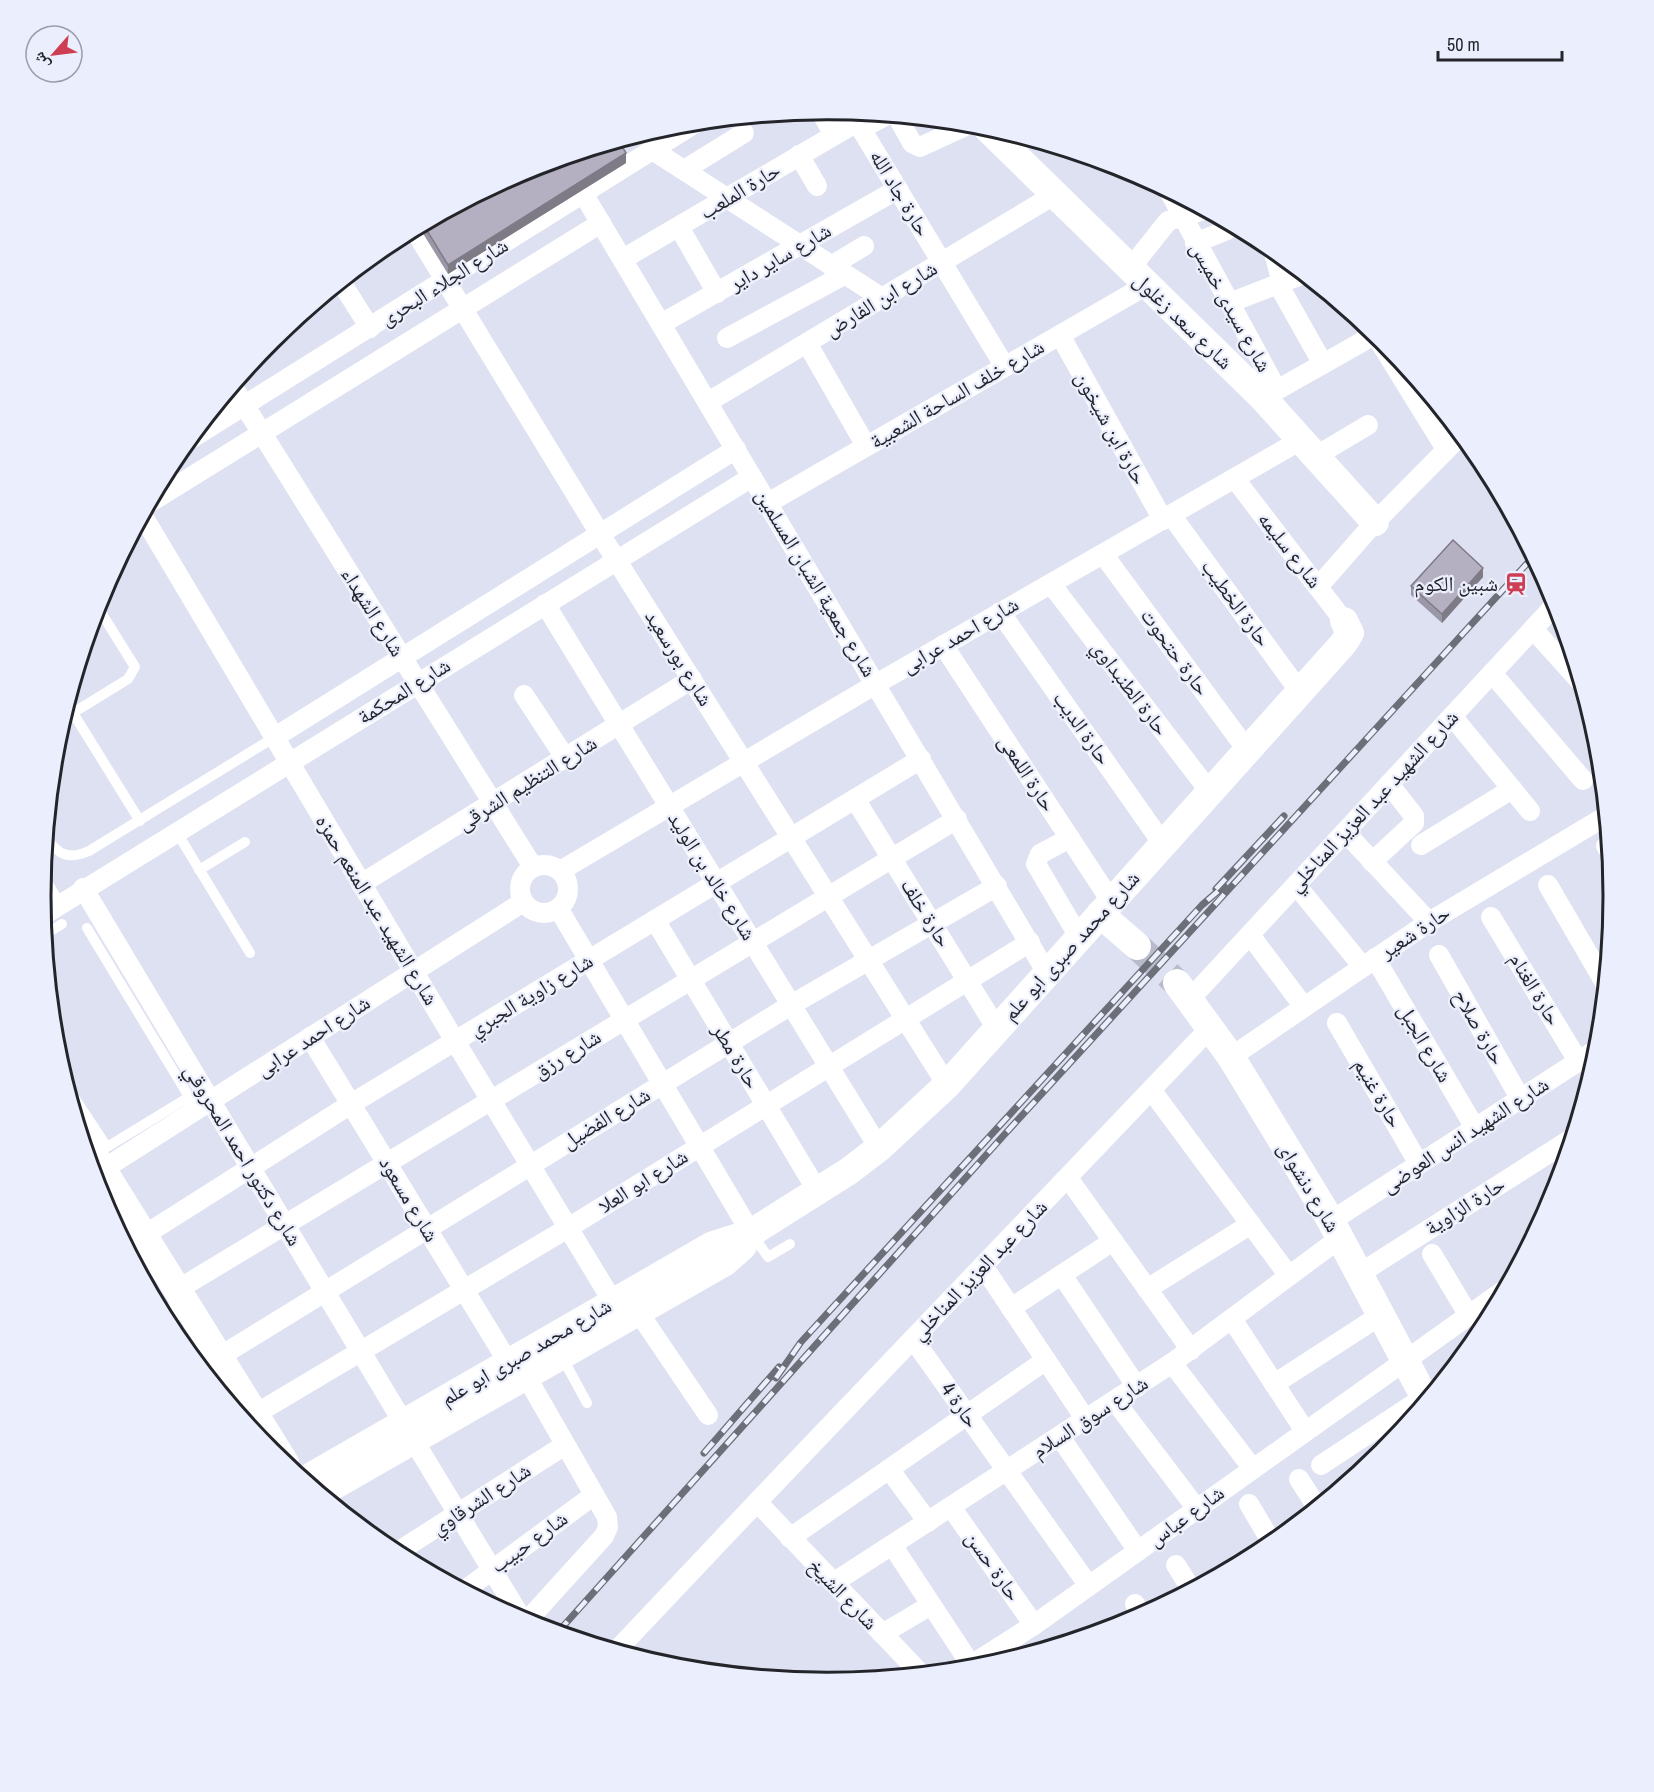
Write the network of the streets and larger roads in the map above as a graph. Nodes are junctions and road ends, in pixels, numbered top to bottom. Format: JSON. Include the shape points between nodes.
{"nodes":[{"id":1,"x":826,"y":120,"type":"edge"},
{"id":2,"x":857,"y":121,"type":"edge"},
{"id":3,"x":902,"y":124,"type":"edge"},
{"id":4,"x":954,"y":131,"type":"edge"},
{"id":5,"x":744,"y":133,"type":"dead end"},
{"id":6,"x":679,"y":135,"type":"edge"},
{"id":7,"x":834,"y":135,"type":"junction"},
{"id":8,"x":999,"y":140,"type":"edge"},
{"id":9,"x":654,"y":151,"type":"junction"},
{"id":10,"x":799,"y":155,"type":"junction"},
{"id":11,"x":684,"y":170,"type":"junction"},
{"id":12,"x":817,"y":186,"type":"dead end"},
{"id":13,"x":898,"y":189,"type":"junction"},
{"id":14,"x":584,"y":195,"type":"junction"},
{"id":15,"x":1054,"y":195,"type":"junction"},
{"id":16,"x":727,"y":198,"type":"junction"},
{"id":17,"x":1174,"y":202,"type":"edge"},
{"id":18,"x":1193,"y":212,"type":"edge"},
{"id":19,"x":1180,"y":215,"type":"junction"},
{"id":20,"x":601,"y":223,"type":"junction"},
{"id":21,"x":679,"y":227,"type":"junction"},
{"id":22,"x":1226,"y":231,"type":"edge"},
{"id":23,"x":419,"y":237,"type":"edge"},
{"id":24,"x":1196,"y":243,"type":"junction"},
{"id":25,"x":799,"y":246,"type":"junction"},
{"id":26,"x":864,"y":246,"type":"dead end"},
{"id":27,"x":623,"y":259,"type":"junction"},
{"id":28,"x":942,"y":262,"type":"junction"},
{"id":29,"x":1276,"y":264,"type":"edge"},
{"id":30,"x":838,"y":271,"type":"junction"},
{"id":31,"x":1295,"y":277,"type":"edge"},
{"id":32,"x":1137,"y":278,"type":"junction"},
{"id":33,"x":446,"y":281,"type":"junction"},
{"id":34,"x":1280,"y":283,"type":"junction"},
{"id":35,"x":345,"y":288,"type":"edge"},
{"id":36,"x":717,"y":293,"type":"junction"},
{"id":37,"x":882,"y":298,"type":"junction"},
{"id":38,"x":1229,"y":303,"type":"junction"},
{"id":39,"x":463,"y":309,"type":"junction"},
{"id":40,"x":661,"y":324,"type":"junction"},
{"id":41,"x":370,"y":328,"type":"junction"},
{"id":42,"x":1060,"y":335,"type":"junction"},
{"id":43,"x":727,"y":338,"type":"dead end"},
{"id":44,"x":1367,"y":339,"type":"edge"},
{"id":45,"x":807,"y":343,"type":"junction"},
{"id":46,"x":1323,"y":364,"type":"junction"},
{"id":47,"x":1005,"y":367,"type":"junction"},
{"id":48,"x":1397,"y":370,"type":"edge"},
{"id":49,"x":237,"y":393,"type":"edge"},
{"id":50,"x":1270,"y":394,"type":"junction"},
{"id":51,"x":708,"y":402,"type":"junction"},
{"id":52,"x":244,"y":405,"type":"junction"},
{"id":53,"x":1368,"y":425,"type":"dead end"},
{"id":54,"x":208,"y":428,"type":"edge"},
{"id":55,"x":261,"y":433,"type":"junction"},
{"id":56,"x":1455,"y":441,"type":"edge"},
{"id":57,"x":866,"y":446,"type":"junction"},
{"id":58,"x":1308,"y":448,"type":"junction"},
{"id":59,"x":736,"y":449,"type":"junction"},
{"id":60,"x":1446,"y":449,"type":"junction"},
{"id":61,"x":752,"y":477,"type":"junction"},
{"id":62,"x":1235,"y":479,"type":"junction"},
{"id":63,"x":164,"y":494,"type":"edge"},
{"id":64,"x":768,"y":503,"type":"junction"},
{"id":65,"x":1167,"y":518,"type":"junction"},
{"id":66,"x":1375,"y":522,"type":"junction"},
{"id":67,"x":147,"y":523,"type":"edge"},
{"id":68,"x":600,"y":534,"type":"junction"},
{"id":69,"x":1103,"y":554,"type":"junction"},
{"id":70,"x":617,"y":560,"type":"junction"},
{"id":71,"x":1051,"y":584,"type":"junction"},
{"id":72,"x":1318,"y":587,"type":"junction"},
{"id":73,"x":545,"y":604,"type":"junction"},
{"id":74,"x":1000,"y":612,"type":"junction"},
{"id":75,"x":1549,"y":612,"type":"edge"},
{"id":76,"x":1344,"y":621,"type":"joint"},
{"id":77,"x":1533,"y":629,"type":"junction"},
{"id":78,"x":943,"y":645,"type":"junction"},
{"id":79,"x":402,"y":658,"type":"junction"},
{"id":80,"x":1568,"y":667,"type":"edge"},
{"id":81,"x":1492,"y":673,"type":"junction"},
{"id":82,"x":692,"y":679,"type":"junction"},
{"id":83,"x":417,"y":682,"type":"junction"},
{"id":84,"x":876,"y":684,"type":"junction"},
{"id":85,"x":1300,"y":692,"type":"junction"},
{"id":86,"x":524,"y":695,"type":"dead end"},
{"id":87,"x":1452,"y":716,"type":"junction"},
{"id":88,"x":620,"y":725,"type":"junction"},
{"id":89,"x":275,"y":737,"type":"junction"},
{"id":90,"x":1247,"y":750,"type":"junction"},
{"id":91,"x":566,"y":759,"type":"junction"},
{"id":92,"x":921,"y":759,"type":"junction"},
{"id":93,"x":289,"y":762,"type":"junction"},
{"id":94,"x":744,"y":762,"type":"junction"},
{"id":95,"x":1583,"y":780,"type":"dead end"},
{"id":96,"x":1389,"y":784,"type":"junction"},
{"id":97,"x":1512,"y":789,"type":"junction"},
{"id":98,"x":1210,"y":792,"type":"junction"},
{"id":99,"x":855,"y":799,"type":"junction"},
{"id":100,"x":494,"y":804,"type":"junction"},
{"id":101,"x":669,"y":806,"type":"junction"},
{"id":102,"x":1530,"y":811,"type":"dead end"},
{"id":103,"x":957,"y":819,"type":"junction"},
{"id":104,"x":1599,"y":820,"type":"edge"},
{"id":105,"x":1344,"y":832,"type":"junction"},
{"id":106,"x":791,"y":837,"type":"junction"},
{"id":107,"x":1070,"y":838,"type":"junction"},
{"id":108,"x":1163,"y":844,"type":"junction"},
{"id":109,"x":1421,"y":845,"type":"dead end"},
{"id":110,"x":892,"y":858,"type":"junction"},
{"id":111,"x":1372,"y":862,"type":"junction"},
{"id":112,"x":533,"y":867,"type":"junction"},
{"id":113,"x":560,"y":871,"type":"junction"},
{"id":114,"x":716,"y":883,"type":"junction"},
{"id":115,"x":361,"y":884,"type":"junction"},
{"id":116,"x":1296,"y":885,"type":"junction"},
{"id":117,"x":1548,"y":885,"type":"dead end"},
{"id":118,"x":997,"y":886,"type":"junction"},
{"id":119,"x":83,"y":888,"type":"junction"},
{"id":120,"x":828,"y":897,"type":"junction"},
{"id":121,"x":51,"y":901,"type":"edge"},
{"id":122,"x":523,"y":902,"type":"junction"},
{"id":123,"x":558,"y":908,"type":"junction"},
{"id":124,"x":1106,"y":908,"type":"junction"},
{"id":125,"x":1491,"y":917,"type":"dead end"},
{"id":126,"x":655,"y":920,"type":"junction"},
{"id":127,"x":1429,"y":922,"type":"junction"},
{"id":128,"x":932,"y":923,"type":"junction"},
{"id":129,"x":1250,"y":935,"type":"junction"},
{"id":130,"x":1079,"y":937,"type":"junction"},
{"id":131,"x":753,"y":942,"type":"junction"},
{"id":132,"x":1030,"y":942,"type":"junction"},
{"id":133,"x":1137,"y":946,"type":"tunnel mouth"},
{"id":134,"x":1439,"y":955,"type":"dead end"},
{"id":135,"x":589,"y":960,"type":"junction"},
{"id":136,"x":868,"y":960,"type":"junction"},
{"id":137,"x":1369,"y":963,"type":"junction"},
{"id":138,"x":1599,"y":971,"type":"edge"},
{"id":139,"x":413,"y":972,"type":"junction"},
{"id":140,"x":1047,"y":973,"type":"junction"},
{"id":141,"x":690,"y":980,"type":"junction"},
{"id":142,"x":968,"y":981,"type":"junction"},
{"id":143,"x":1184,"y":991,"type":"joint"},
{"id":144,"x":791,"y":1005,"type":"junction"},
{"id":145,"x":1304,"y":1007,"type":"junction"},
{"id":146,"x":905,"y":1018,"type":"junction"},
{"id":147,"x":624,"y":1020,"type":"junction"},
{"id":148,"x":1337,"y":1023,"type":"dead end"},
{"id":149,"x":1210,"y":1027,"type":"junction"},
{"id":150,"x":997,"y":1029,"type":"junction"},
{"id":151,"x":310,"y":1037,"type":"junction"},
{"id":152,"x":455,"y":1041,"type":"junction"},
{"id":153,"x":728,"y":1043,"type":"junction"},
{"id":154,"x":1586,"y":1056,"type":"edge"},
{"id":155,"x":1231,"y":1057,"type":"junction"},
{"id":156,"x":1578,"y":1061,"type":"junction"},
{"id":157,"x":828,"y":1065,"type":"junction"},
{"id":158,"x":661,"y":1084,"type":"junction"},
{"id":159,"x":947,"y":1085,"type":"junction"},
{"id":160,"x":1152,"y":1091,"type":"junction"},
{"id":161,"x":1520,"y":1098,"type":"junction"},
{"id":162,"x":491,"y":1100,"type":"junction"},
{"id":163,"x":199,"y":1103,"type":"junction"},
{"id":164,"x":351,"y":1104,"type":"junction"},
{"id":165,"x":765,"y":1104,"type":"junction"},
{"id":166,"x":1475,"y":1128,"type":"junction"},
{"id":167,"x":1562,"y":1143,"type":"edge"},
{"id":168,"x":698,"y":1146,"type":"junction"},
{"id":169,"x":93,"y":1148,"type":"edge"},
{"id":170,"x":879,"y":1148,"type":"junction"},
{"id":171,"x":96,"y":1156,"type":"edge"},
{"id":172,"x":387,"y":1163,"type":"junction"},
{"id":173,"x":1419,"y":1164,"type":"junction"},
{"id":174,"x":530,"y":1165,"type":"junction"},
{"id":175,"x":251,"y":1168,"type":"junction"},
{"id":176,"x":1068,"y":1178,"type":"junction"},
{"id":177,"x":818,"y":1192,"type":"junction"},
{"id":178,"x":285,"y":1224,"type":"junction"},
{"id":179,"x":1251,"y":1224,"type":"junction"},
{"id":180,"x":568,"y":1228,"type":"junction"},
{"id":181,"x":427,"y":1229,"type":"junction"},
{"id":182,"x":1335,"y":1230,"type":"junction"},
{"id":183,"x":751,"y":1233,"type":"junction"},
{"id":184,"x":143,"y":1236,"type":"junction"},
{"id":185,"x":1113,"y":1241,"type":"junction"},
{"id":186,"x":1432,"y":1254,"type":"dead end"},
{"id":187,"x":983,"y":1266,"type":"junction"},
{"id":188,"x":1359,"y":1274,"type":"junction"},
{"id":189,"x":1062,"y":1275,"type":"junction"},
{"id":190,"x":1289,"y":1276,"type":"junction"},
{"id":191,"x":1147,"y":1289,"type":"junction"},
{"id":192,"x":465,"y":1291,"type":"junction"},
{"id":193,"x":325,"y":1292,"type":"junction"},
{"id":194,"x":176,"y":1304,"type":"edge"},
{"id":195,"x":626,"y":1307,"type":"junction"},
{"id":196,"x":1011,"y":1308,"type":"junction"},
{"id":197,"x":1381,"y":1315,"type":"junction"},
{"id":198,"x":1478,"y":1316,"type":"edge"},
{"id":199,"x":1232,"y":1319,"type":"junction"},
{"id":200,"x":913,"y":1339,"type":"junction"},
{"id":201,"x":1191,"y":1350,"type":"junction"},
{"id":202,"x":361,"y":1352,"type":"junction"},
{"id":203,"x":219,"y":1357,"type":"junction"},
{"id":204,"x":1046,"y":1360,"type":"junction"},
{"id":205,"x":1404,"y":1360,"type":"junction"},
{"id":206,"x":1172,"y":1363,"type":"junction"},
{"id":207,"x":516,"y":1369,"type":"junction"},
{"id":208,"x":1274,"y":1384,"type":"junction"},
{"id":209,"x":1137,"y":1387,"type":"junction"},
{"id":210,"x":1422,"y":1393,"type":"edge"},
{"id":211,"x":1115,"y":1401,"type":"junction"},
{"id":212,"x":1409,"y":1409,"type":"edge"},
{"id":213,"x":247,"y":1410,"type":"edge"},
{"id":214,"x":967,"y":1414,"type":"junction"},
{"id":215,"x":708,"y":1415,"type":"dead end"},
{"id":216,"x":1086,"y":1420,"type":"junction"},
{"id":217,"x":409,"y":1431,"type":"junction"},
{"id":218,"x":1305,"y":1431,"type":"junction"},
{"id":219,"x":1060,"y":1437,"type":"junction"},
{"id":220,"x":565,"y":1445,"type":"junction"},
{"id":221,"x":1321,"y":1465,"type":"dead end"},
{"id":222,"x":889,"y":1469,"type":"junction"},
{"id":223,"x":1253,"y":1469,"type":"junction"},
{"id":224,"x":1007,"y":1471,"type":"junction"},
{"id":225,"x":312,"y":1477,"type":"edge"},
{"id":226,"x":1299,"y":1479,"type":"dead end"},
{"id":227,"x":327,"y":1489,"type":"edge"},
{"id":228,"x":594,"y":1495,"type":"junction"},
{"id":229,"x":1313,"y":1501,"type":"edge"},
{"id":230,"x":1249,"y":1504,"type":"dead end"},
{"id":231,"x":763,"y":1507,"type":"junction"},
{"id":232,"x":951,"y":1507,"type":"junction"},
{"id":233,"x":1197,"y":1509,"type":"junction"},
{"id":234,"x":458,"y":1514,"type":"junction"},
{"id":235,"x":928,"y":1522,"type":"junction"},
{"id":236,"x":1267,"y":1535,"type":"edge"},
{"id":237,"x":790,"y":1538,"type":"junction"},
{"id":238,"x":892,"y":1545,"type":"junction"},
{"id":239,"x":406,"y":1547,"type":"edge"},
{"id":240,"x":1138,"y":1551,"type":"junction"},
{"id":241,"x":1176,"y":1565,"type":"dead end"},
{"id":242,"x":492,"y":1570,"type":"junction"},
{"id":243,"x":833,"y":1583,"type":"junction"},
{"id":244,"x":1187,"y":1583,"type":"edge"},
{"id":245,"x":471,"y":1585,"type":"edge"},
{"id":246,"x":1089,"y":1586,"type":"junction"},
{"id":247,"x":931,"y":1605,"type":"junction"},
{"id":248,"x":514,"y":1606,"type":"edge"},
{"id":249,"x":532,"y":1614,"type":"edge"},
{"id":250,"x":1034,"y":1625,"type":"junction"},
{"id":251,"x":882,"y":1634,"type":"junction"},
{"id":252,"x":622,"y":1645,"type":"edge"},
{"id":253,"x":987,"y":1655,"type":"edge"},
{"id":254,"x":963,"y":1659,"type":"edge"},
{"id":255,"x":914,"y":1666,"type":"edge"}],
"edges":[{"from":1,"to":7,"type":"street"},
{"from":2,"to":7,"type":"street","name":"حارة الملعب"},
{"from":2,"to":13,"type":"street","name":"حارة جاد الله"},
{"from":3,"to":4,"type":"street","via":[[912,143],[920,147]]},
{"from":5,"to":11,"type":"street"},
{"from":6,"to":9,"type":"street","name":"شارع الجلاء البحرى"},
{"from":7,"to":10,"type":"street","name":"حارة الملعب"},
{"from":8,"to":15,"type":"street","name":"شارع سعد زغلول"},
{"from":9,"to":11,"type":"street"},
{"from":9,"to":14,"type":"street","name":"شارع الجلاء البحرى","via":[[627,157]]},
{"from":10,"to":12,"type":"street"},
{"from":10,"to":16,"type":"street","name":"حارة الملعب"},
{"from":11,"to":16,"type":"street"},
{"from":13,"to":25,"type":"street","name":"شارع ساير داير"},
{"from":13,"to":28,"type":"street","name":"حارة جاد الله"},
{"from":14,"to":20,"type":"street","name":"شارع جمعية الشبان المسلمين"},
{"from":14,"to":33,"type":"street","name":"شارع الجلاء البحرى"},
{"from":15,"to":28,"type":"street","name":"شارع ابن الفارض"},
{"from":15,"to":32,"type":"street","name":"شارع سعد زغلول"},
{"from":16,"to":21,"type":"street","name":"حارة الملعب"},
{"from":16,"to":25,"type":"street"},
{"from":17,"to":19,"type":"street","name":"شارع سيدى خميس"},
{"from":18,"to":19,"type":"street"},
{"from":19,"to":24,"type":"street","name":"شارع سيدى خميس"},
{"from":19,"to":32,"type":"street","via":[[1159,229]]},
{"from":20,"to":27,"type":"street","name":"شارع جمعية الشبان المسلمين"},
{"from":20,"to":39,"type":"street","name":"شارع الجلاء البحرى"},
{"from":21,"to":27,"type":"street","name":"حارة الملعب"},
{"from":21,"to":36,"type":"street"},
{"from":22,"to":24,"type":"street"},
{"from":23,"to":33,"type":"street","name":"شارع بورسعيد"},
{"from":24,"to":38,"type":"street","name":"شارع سيدى خميس"},
{"from":25,"to":30,"type":"street"},
{"from":25,"to":36,"type":"street","name":"شارع ساير داير"},
{"from":26,"to":30,"type":"street"},
{"from":27,"to":40,"type":"street","name":"شارع جمعية الشبان المسلمين"},
{"from":28,"to":37,"type":"street","name":"شارع ابن الفارض"},
{"from":28,"to":47,"type":"street","name":"حارة جاد الله"},
{"from":29,"to":34,"type":"street"},
{"from":30,"to":37,"type":"street"},
{"from":30,"to":43,"type":"street"},
{"from":31,"to":34,"type":"street"},
{"from":32,"to":42,"type":"street","name":"شارع خلف الساحة الشعبية"},
{"from":32,"to":50,"type":"street","name":"شارع سعد زغلول"},
{"from":33,"to":39,"type":"street","name":"شارع بورسعيد"},
{"from":33,"to":41,"type":"street","name":"شارع الجلاء البحرى"},
{"from":34,"to":38,"type":"street"},
{"from":34,"to":46,"type":"street"},
{"from":35,"to":41,"type":"street"},
{"from":36,"to":40,"type":"street","name":"شارع ساير داير"},
{"from":37,"to":45,"type":"street","name":"شارع ابن الفارض"},
{"from":38,"to":50,"type":"street","name":"شارع سيدى خميس"},
{"from":39,"to":55,"type":"street","name":"شارع الجلاء البحرى"},
{"from":39,"to":68,"type":"street","name":"شارع بورسعيد"},
{"from":40,"to":51,"type":"street","name":"شارع جمعية الشبان المسلمين"},
{"from":41,"to":52,"type":"street","name":"شارع الجلاء البحرى"},
{"from":42,"to":47,"type":"street","name":"شارع خلف الساحة الشعبية"},
{"from":42,"to":65,"type":"street","name":"حارة ابن شيخون"},
{"from":44,"to":46,"type":"street"},
{"from":45,"to":51,"type":"street","name":"شارع ابن الفارض"},
{"from":45,"to":57,"type":"street"},
{"from":46,"to":50,"type":"street"},
{"from":47,"to":57,"type":"street","name":"شارع خلف الساحة الشعبية"},
{"from":48,"to":60,"type":"street"},
{"from":49,"to":52,"type":"street","name":"شارع الشهداء"},
{"from":50,"to":58,"type":"street","name":"شارع سعد زغلول"},
{"from":51,"to":59,"type":"street","name":"شارع جمعية الشبان المسلمين"},
{"from":52,"to":54,"type":"street","name":"شارع الجلاء البحرى"},
{"from":52,"to":55,"type":"street","name":"شارع الشهداء"},
{"from":53,"to":58,"type":"street","name":"شارع احمد عرابى"},
{"from":55,"to":63,"type":"street","name":"شارع الجلاء البحرى"},
{"from":55,"to":79,"type":"street","name":"شارع الشهداء"},
{"from":56,"to":60,"type":"street"},
{"from":57,"to":64,"type":"street","name":"شارع خلف الساحة الشعبية"},
{"from":58,"to":62,"type":"street","name":"شارع احمد عرابى"},
{"from":58,"to":66,"type":"street","name":"شارع سعد زغلول"},
{"from":59,"to":61,"type":"street","name":"شارع جمعية الشبان المسلمين"},
{"from":59,"to":68,"type":"street"},
{"from":60,"to":66,"type":"street"},
{"from":61,"to":64,"type":"street","name":"شارع جمعية الشبان المسلمين"},
{"from":61,"to":70,"type":"street","name":"شارع المحكمة"},
{"from":62,"to":65,"type":"street","name":"شارع احمد عرابى"},
{"from":62,"to":72,"type":"street","name":"شارع سليمه"},
{"from":64,"to":84,"type":"street","name":"شارع جمعية الشبان المسلمين"},
{"from":65,"to":69,"type":"street","name":"شارع احمد عرابى"},
{"from":65,"to":85,"type":"street","name":"حارة الخطيب"},
{"from":66,"to":72,"type":"street"},
{"from":67,"to":89,"type":"street","name":"شارع الشهيد عبد المنعم حمزه"},
{"from":68,"to":70,"type":"street","name":"شارع بورسعيد"},
{"from":68,"to":79,"type":"street"},
{"from":69,"to":71,"type":"street","name":"شارع احمد عرابى"},
{"from":69,"to":90,"type":"street","name":"حارة حتحوت"},
{"from":70,"to":73,"type":"street","name":"شارع المحكمة"},
{"from":70,"to":82,"type":"street","name":"شارع بورسعيد"},
{"from":71,"to":74,"type":"street","name":"شارع احمد عرابى"},
{"from":71,"to":98,"type":"street","name":"حارة الطنبداوي"},
{"from":72,"to":76,"type":"street","name":"شارع سليمه"},
{"from":73,"to":83,"type":"street","name":"شارع المحكمة"},
{"from":73,"to":88,"type":"street","name":"شارع خالد بن الوليد"},
{"from":74,"to":78,"type":"street","name":"شارع احمد عرابى"},
{"from":74,"to":108,"type":"street","name":"حارة الديب"},
{"from":75,"to":77,"type":"street","name":"شارع الشهيد عبد العزيز المناخلي"},
{"from":76,"to":85,"type":"street","name":"شارع محمد صبرى ابو علم","via":[[1348,639]]},
{"from":77,"to":80,"type":"street"},
{"from":77,"to":81,"type":"street","name":"شارع الشهيد عبد العزيز المناخلي"},
{"from":78,"to":84,"type":"street","name":"شارع احمد عرابى"},
{"from":78,"to":107,"type":"street","name":"حارة اللمعى"},
{"from":79,"to":83,"type":"street","name":"شارع الشهداء"},
{"from":79,"to":89,"type":"street"},
{"from":81,"to":87,"type":"street","name":"شارع الشهيد عبد العزيز المناخلي"},
{"from":81,"to":95,"type":"street"},
{"from":82,"to":88,"type":"street","name":"شارع التنظيم الشرقى"},
{"from":82,"to":94,"type":"street","name":"شارع بورسعيد"},
{"from":83,"to":93,"type":"street","name":"شارع المحكمة"},
{"from":83,"to":100,"type":"street","name":"شارع الشهداء"},
{"from":84,"to":92,"type":"street","name":"شارع جمعية الشبان المسلمين"},
{"from":84,"to":94,"type":"street","name":"شارع احمد عرابى"},
{"from":85,"to":90,"type":"street","name":"شارع محمد صبرى ابو علم"},
{"from":86,"to":91,"type":"street"},
{"from":87,"to":96,"type":"street","name":"شارع الشهيد عبد العزيز المناخلي"},
{"from":87,"to":97,"type":"street"},
{"from":88,"to":91,"type":"street","name":"شارع التنظيم الشرقى"},
{"from":88,"to":101,"type":"street","name":"شارع خالد بن الوليد"},
{"from":89,"to":93,"type":"street","name":"شارع الشهيد عبد المنعم حمزه"},
{"from":90,"to":98,"type":"street","name":"شارع محمد صبرى ابو علم"},
{"from":91,"to":100,"type":"street","name":"شارع التنظيم الشرقى"},
{"from":92,"to":99,"type":"street","name":"شارع زاوية الجبري"},
{"from":92,"to":103,"type":"street","name":"شارع جمعية الشبان المسلمين"},
{"from":93,"to":115,"type":"street","name":"شارع الشهيد عبد المنعم حمزه"},
{"from":93,"to":119,"type":"street","name":"شارع المحكمة"},
{"from":94,"to":101,"type":"street","name":"شارع احمد عرابى"},
{"from":94,"to":106,"type":"street","name":"شارع بورسعيد"},
{"from":96,"to":105,"type":"street","name":"شارع الشهيد عبد العزيز المناخلي"},
{"from":96,"to":111,"type":"street","via":[[1414,816],[1414,823]]},
{"from":97,"to":102,"type":"street"},
{"from":97,"to":109,"type":"street"},
{"from":98,"to":108,"type":"street","name":"شارع محمد صبرى ابو علم"},
{"from":99,"to":106,"type":"street","name":"شارع زاوية الجبري"},
{"from":99,"to":110,"type":"street","name":"حارة خلف"},
{"from":100,"to":112,"type":"street","name":"شارع الشهداء"},
{"from":100,"to":115,"type":"street","name":"شارع التنظيم الشرقى"},
{"from":101,"to":113,"type":"street","name":"شارع احمد عرابى"},
{"from":101,"to":114,"type":"street","name":"شارع خالد بن الوليد"},
{"from":103,"to":110,"type":"street","name":"شارع رزق"},
{"from":103,"to":118,"type":"street","name":"شارع جمعية الشبان المسلمين"},
{"from":104,"to":127,"type":"street","name":"حارة شعير"},
{"from":105,"to":111,"type":"street"},
{"from":105,"to":116,"type":"street","name":"شارع الشهيد عبد العزيز المناخلي"},
{"from":106,"to":114,"type":"street","name":"شارع زاوية الجبري"},
{"from":106,"to":120,"type":"street","name":"شارع بورسعيد"},
{"from":107,"to":124,"type":"street","name":"حارة اللمعى"},
{"from":107,"to":130,"type":"street","via":[[1040,854],[1035,862]]},
{"from":108,"to":124,"type":"street","name":"شارع محمد صبرى ابو علم"},
{"from":110,"to":120,"type":"street","name":"شارع رزق"},
{"from":110,"to":128,"type":"street","name":"حارة خلف"},
{"from":111,"to":127,"type":"street"},
{"from":112,"to":113,"type":"street","via":[[547,865]]},
{"from":112,"to":122,"type":"street","via":[[519,886]]},
{"from":113,"to":123,"type":"street","via":[[568,890]]},
{"from":114,"to":126,"type":"street","name":"شارع زاوية الجبري"},
{"from":114,"to":131,"type":"street","name":"شارع خالد بن الوليد"},
{"from":115,"to":139,"type":"street","name":"شارع الشهيد عبد المنعم حمزه"},
{"from":116,"to":129,"type":"street","name":"شارع الشهيد عبد العزيز المناخلي"},
{"from":116,"to":137,"type":"street","name":"شارع الجبل"},
{"from":117,"to":138,"type":"street"},
{"from":118,"to":128,"type":"street","name":"شارع الفضيل"},
{"from":118,"to":132,"type":"street","name":"شارع جمعية الشبان المسلمين"},
{"from":119,"to":121,"type":"street","name":"شارع المحكمة"},
{"from":119,"to":163,"type":"street","name":"شارع دكتور احمد المحروقي"},
{"from":120,"to":131,"type":"street","name":"شارع رزق"},
{"from":120,"to":136,"type":"street","name":"شارع بورسعيد"},
{"from":122,"to":123,"type":"street","via":[[543,913]]},
{"from":122,"to":139,"type":"street","name":"شارع احمد عرابى"},
{"from":123,"to":135,"type":"street"},
{"from":124,"to":130,"type":"street","name":"شارع محمد صبرى ابو علم"},
{"from":124,"to":133,"type":"street"},
{"from":125,"to":156,"type":"street","name":"حارة الغنام"},
{"from":126,"to":135,"type":"street","name":"شارع زاوية الجبري"},
{"from":126,"to":141,"type":"street","name":"حارة مطر"},
{"from":127,"to":137,"type":"street","name":"حارة شعير"},
{"from":128,"to":136,"type":"street","name":"شارع الفضيل"},
{"from":128,"to":142,"type":"street","name":"حارة خلف"},
{"from":129,"to":143,"type":"street","name":"شارع الشهيد عبد العزيز المناخلي"},
{"from":129,"to":145,"type":"street"},
{"from":130,"to":140,"type":"street","name":"شارع محمد صبرى ابو علم"},
{"from":131,"to":141,"type":"street","name":"شارع رزق"},
{"from":131,"to":144,"type":"street","name":"شارع خالد بن الوليد"},
{"from":132,"to":140,"type":"street","name":"شارع جمعية الشبان المسلمين"},
{"from":132,"to":142,"type":"street","name":"شارع ابو العلا"},
{"from":134,"to":161,"type":"street","name":"حارة صلاح"},
{"from":135,"to":147,"type":"street"},
{"from":135,"to":152,"type":"street","name":"شارع زاوية الجبري"},
{"from":136,"to":144,"type":"street","name":"شارع الفضيل"},
{"from":136,"to":146,"type":"street","name":"شارع بورسعيد"},
{"from":137,"to":145,"type":"street","name":"حارة شعير"},
{"from":137,"to":166,"type":"street","name":"شارع الجبل"},
{"from":139,"to":151,"type":"street","name":"شارع احمد عرابى"},
{"from":139,"to":152,"type":"street","name":"شارع الشهيد عبد المنعم حمزه"},
{"from":140,"to":150,"type":"street","name":"شارع محمد صبرى ابو علم"},
{"from":141,"to":147,"type":"street","name":"شارع رزق"},
{"from":141,"to":153,"type":"street","name":"حارة مطر"},
{"from":142,"to":146,"type":"street","name":"شارع ابو العلا"},
{"from":142,"to":150,"type":"street","name":"حارة خلف"},
{"from":143,"to":149,"type":"street","name":"شارع دنشواى"},
{"from":144,"to":153,"type":"street","name":"شارع الفضيل"},
{"from":144,"to":157,"type":"street","name":"شارع خالد بن الوليد"},
{"from":145,"to":155,"type":"street","name":"حارة شعير"},
{"from":146,"to":157,"type":"street","name":"شارع ابو العلا"},
{"from":146,"to":159,"type":"street","name":"شارع بورسعيد"},
{"from":147,"to":158,"type":"street"},
{"from":147,"to":162,"type":"street","name":"شارع رزق"},
{"from":148,"to":173,"type":"street","name":"حارة غنيم"},
{"from":149,"to":155,"type":"street","name":"شارع دنشواى"},
{"from":149,"to":160,"type":"street","name":"شارع عبد العزيز المناخلي"},
{"from":150,"to":159,"type":"street","name":"شارع محمد صبرى ابو علم"},
{"from":151,"to":163,"type":"street","name":"شارع احمد عرابى"},
{"from":151,"to":164,"type":"street","name":"شارع مسعود"},
{"from":152,"to":162,"type":"street","name":"شارع الشهيد عبد المنعم حمزه"},
{"from":152,"to":164,"type":"street","name":"شارع زاوية الجبري"},
{"from":153,"to":158,"type":"street","name":"شارع الفضيل"},
{"from":153,"to":165,"type":"street","name":"حارة مطر"},
{"from":154,"to":156,"type":"street","name":"شارع الشهيد انس العوضى"},
{"from":155,"to":182,"type":"street","name":"شارع دنشواى"},
{"from":156,"to":161,"type":"street","name":"شارع الشهيد انس العوضى"},
{"from":157,"to":165,"type":"street","name":"شارع ابو العلا"},
{"from":157,"to":170,"type":"street","name":"شارع خالد بن الوليد"},
{"from":158,"to":168,"type":"street"},
{"from":158,"to":174,"type":"street","name":"شارع الفضيل"},
{"from":159,"to":170,"type":"street","name":"شارع محمد صبرى ابو علم"},
{"from":160,"to":176,"type":"street","name":"شارع عبد العزيز المناخلي"},
{"from":160,"to":179,"type":"street"},
{"from":161,"to":166,"type":"street","name":"شارع الشهيد انس العوضى"},
{"from":162,"to":172,"type":"street","name":"شارع رزق"},
{"from":162,"to":174,"type":"street","name":"شارع الشهيد عبد المنعم حمزه"},
{"from":163,"to":169,"type":"street","name":"شارع احمد عرابى"},
{"from":163,"to":175,"type":"street","name":"شارع دكتور احمد المحروقي"},
{"from":164,"to":172,"type":"street","name":"شارع مسعود"},
{"from":164,"to":175,"type":"street","name":"شارع زاوية الجبري"},
{"from":165,"to":168,"type":"street","name":"شارع ابو العلا"},
{"from":165,"to":177,"type":"street","name":"حارة مطر"},
{"from":166,"to":173,"type":"street","name":"شارع الشهيد انس العوضى"},
{"from":167,"to":188,"type":"street","name":"حارة الزاوية"},
{"from":168,"to":180,"type":"street","name":"شارع ابو العلا"},
{"from":168,"to":183,"type":"street"},
{"from":170,"to":177,"type":"street","name":"شارع محمد صبرى ابو علم"},
{"from":171,"to":184,"type":"street"},
{"from":172,"to":178,"type":"street","name":"شارع رزق"},
{"from":172,"to":181,"type":"street","name":"شارع مسعود"},
{"from":173,"to":182,"type":"street","name":"شارع الشهيد انس العوضى"},
{"from":174,"to":180,"type":"street","name":"شارع الشهيد عبد المنعم حمزه"},
{"from":174,"to":181,"type":"street","name":"شارع الفضيل"},
{"from":175,"to":178,"type":"street","name":"شارع دكتور احمد المحروقي"},
{"from":175,"to":184,"type":"street","name":"شارع زاوية الجبري"},
{"from":176,"to":185,"type":"street"},
{"from":176,"to":187,"type":"street","name":"شارع عبد العزيز المناخلي"},
{"from":177,"to":183,"type":"street","name":"شارع محمد صبرى ابو علم"},
{"from":178,"to":193,"type":"street","name":"شارع دكتور احمد المحروقي"},
{"from":178,"to":194,"type":"street","name":"شارع رزق"},
{"from":179,"to":190,"type":"street"},
{"from":179,"to":191,"type":"street"},
{"from":180,"to":192,"type":"street","name":"شارع ابو العلا"},
{"from":180,"to":195,"type":"street","name":"شارع الشهيد عبد المنعم حمزه"},
{"from":181,"to":192,"type":"street","name":"شارع مسعود"},
{"from":181,"to":193,"type":"street","name":"شارع الفضيل"},
{"from":182,"to":188,"type":"street","name":"شارع دنشواى"},
{"from":182,"to":190,"type":"street","name":"شارع سوق السلام"},
{"from":183,"to":195,"type":"street","name":"شارع محمد صبرى ابو علم","via":[[725,1262]]},
{"from":184,"to":194,"type":"street"},
{"from":185,"to":189,"type":"street"},
{"from":185,"to":191,"type":"street"},
{"from":186,"to":198,"type":"street"},
{"from":187,"to":196,"type":"street"},
{"from":187,"to":200,"type":"street","name":"شارع عبد العزيز المناخلي"},
{"from":188,"to":197,"type":"street","name":"شارع دنشواى"},
{"from":189,"to":196,"type":"street"},
{"from":189,"to":209,"type":"street"},
{"from":190,"to":199,"type":"street","name":"شارع سوق السلام"},
{"from":191,"to":201,"type":"street"},
{"from":192,"to":202,"type":"street","name":"شارع ابو العلا"},
{"from":192,"to":207,"type":"street","name":"شارع مسعود"},
{"from":193,"to":202,"type":"street","name":"شارع دكتور احمد المحروقي"},
{"from":193,"to":203,"type":"street","name":"شارع الفضيل"},
{"from":194,"to":203,"type":"street"},
{"from":195,"to":207,"type":"street","name":"شارع محمد صبرى ابو علم"},
{"from":195,"to":215,"type":"street","name":"شارع الشهيد عبد المنعم حمزه"},
{"from":196,"to":204,"type":"street"},
{"from":197,"to":205,"type":"street","name":"شارع دنشواى"},
{"from":197,"to":208,"type":"street"},
{"from":198,"to":205,"type":"street","name":"شارع عباس"},
{"from":199,"to":201,"type":"street","name":"شارع سوق السلام"},
{"from":199,"to":208,"type":"street"},
{"from":200,"to":214,"type":"street","name":"حارة 4"},
{"from":200,"to":231,"type":"street","name":"شارع عبد العزيز المناخلي"},
{"from":201,"to":206,"type":"street","name":"شارع سوق السلام"},
{"from":202,"to":213,"type":"street","name":"شارع ابو العلا"},
{"from":202,"to":217,"type":"street","name":"شارع دكتور احمد المحروقي"},
{"from":203,"to":213,"type":"street"},
{"from":204,"to":214,"type":"street"},
{"from":204,"to":216,"type":"street"},
{"from":205,"to":210,"type":"street","name":"شارع دنشواى"},
{"from":205,"to":218,"type":"street","name":"شارع عباس"},
{"from":206,"to":209,"type":"street","name":"شارع سوق السلام"},
{"from":206,"to":223,"type":"street"},
{"from":207,"to":217,"type":"street","name":"شارع محمد صبرى ابو علم"},
{"from":207,"to":220,"type":"street","name":"شارع مسعود"},
{"from":208,"to":218,"type":"street"},
{"from":209,"to":211,"type":"street","name":"شارع سوق السلام"},
{"from":211,"to":216,"type":"street","name":"شارع سوق السلام"},
{"from":211,"to":233,"type":"street"},
{"from":212,"to":221,"type":"street"},
{"from":214,"to":222,"type":"street"},
{"from":214,"to":224,"type":"street","name":"حارة 4"},
{"from":216,"to":219,"type":"street","name":"شارع سوق السلام"},
{"from":217,"to":225,"type":"street","name":"شارع محمد صبرى ابو علم"},
{"from":217,"to":227,"type":"street","name":"شارع محمد صبرى ابو علم"},
{"from":217,"to":234,"type":"street","name":"شارع دكتور احمد المحروقي"},
{"from":218,"to":223,"type":"street","name":"شارع عباس"},
{"from":219,"to":224,"type":"street","name":"شارع سوق السلام"},
{"from":219,"to":240,"type":"street"},
{"from":220,"to":228,"type":"street","name":"شارع مسعود"},
{"from":220,"to":234,"type":"street","name":"شارع الشرقاوي"},
{"from":222,"to":235,"type":"street"},
{"from":222,"to":237,"type":"street"},
{"from":223,"to":233,"type":"street","name":"شارع عباس"},
{"from":224,"to":232,"type":"street","name":"شارع سوق السلام"},
{"from":224,"to":246,"type":"street","name":"حارة 4"},
{"from":226,"to":229,"type":"street"},
{"from":228,"to":242,"type":"street","name":"شارع حبيب"},
{"from":228,"to":249,"type":"street","name":"شارع مسعود","via":[[609,1527]]},
{"from":230,"to":236,"type":"street"},
{"from":231,"to":237,"type":"street","name":"شارع الشيخ"},
{"from":231,"to":252,"type":"street","name":"شارع عبد العزيز المناخلي"},
{"from":232,"to":235,"type":"street","name":"شارع سوق السلام"},
{"from":232,"to":250,"type":"street","name":"حارة حسن"},
{"from":233,"to":240,"type":"street","name":"شارع عباس"},
{"from":234,"to":239,"type":"street","name":"شارع الشرقاوي"},
{"from":234,"to":242,"type":"street","name":"شارع دكتور احمد المحروقي"},
{"from":235,"to":238,"type":"street","name":"شارع سوق السلام"},
{"from":237,"to":243,"type":"street","name":"شارع الشيخ"},
{"from":238,"to":243,"type":"street","name":"شارع سوق السلام"},
{"from":238,"to":247,"type":"street"},
{"from":240,"to":246,"type":"street","name":"شارع عباس"},
{"from":241,"to":244,"type":"street"},
{"from":242,"to":245,"type":"street","name":"شارع حبيب"},
{"from":242,"to":248,"type":"street","name":"شارع دكتور احمد المحروقي"},
{"from":243,"to":251,"type":"street","name":"شارع الشيخ"},
{"from":246,"to":250,"type":"street","name":"شارع عباس"},
{"from":247,"to":251,"type":"street"},
{"from":247,"to":254,"type":"street"},
{"from":250,"to":253,"type":"street","name":"شارع عباس"},
{"from":251,"to":255,"type":"street","name":"شارع الشيخ"}]}
